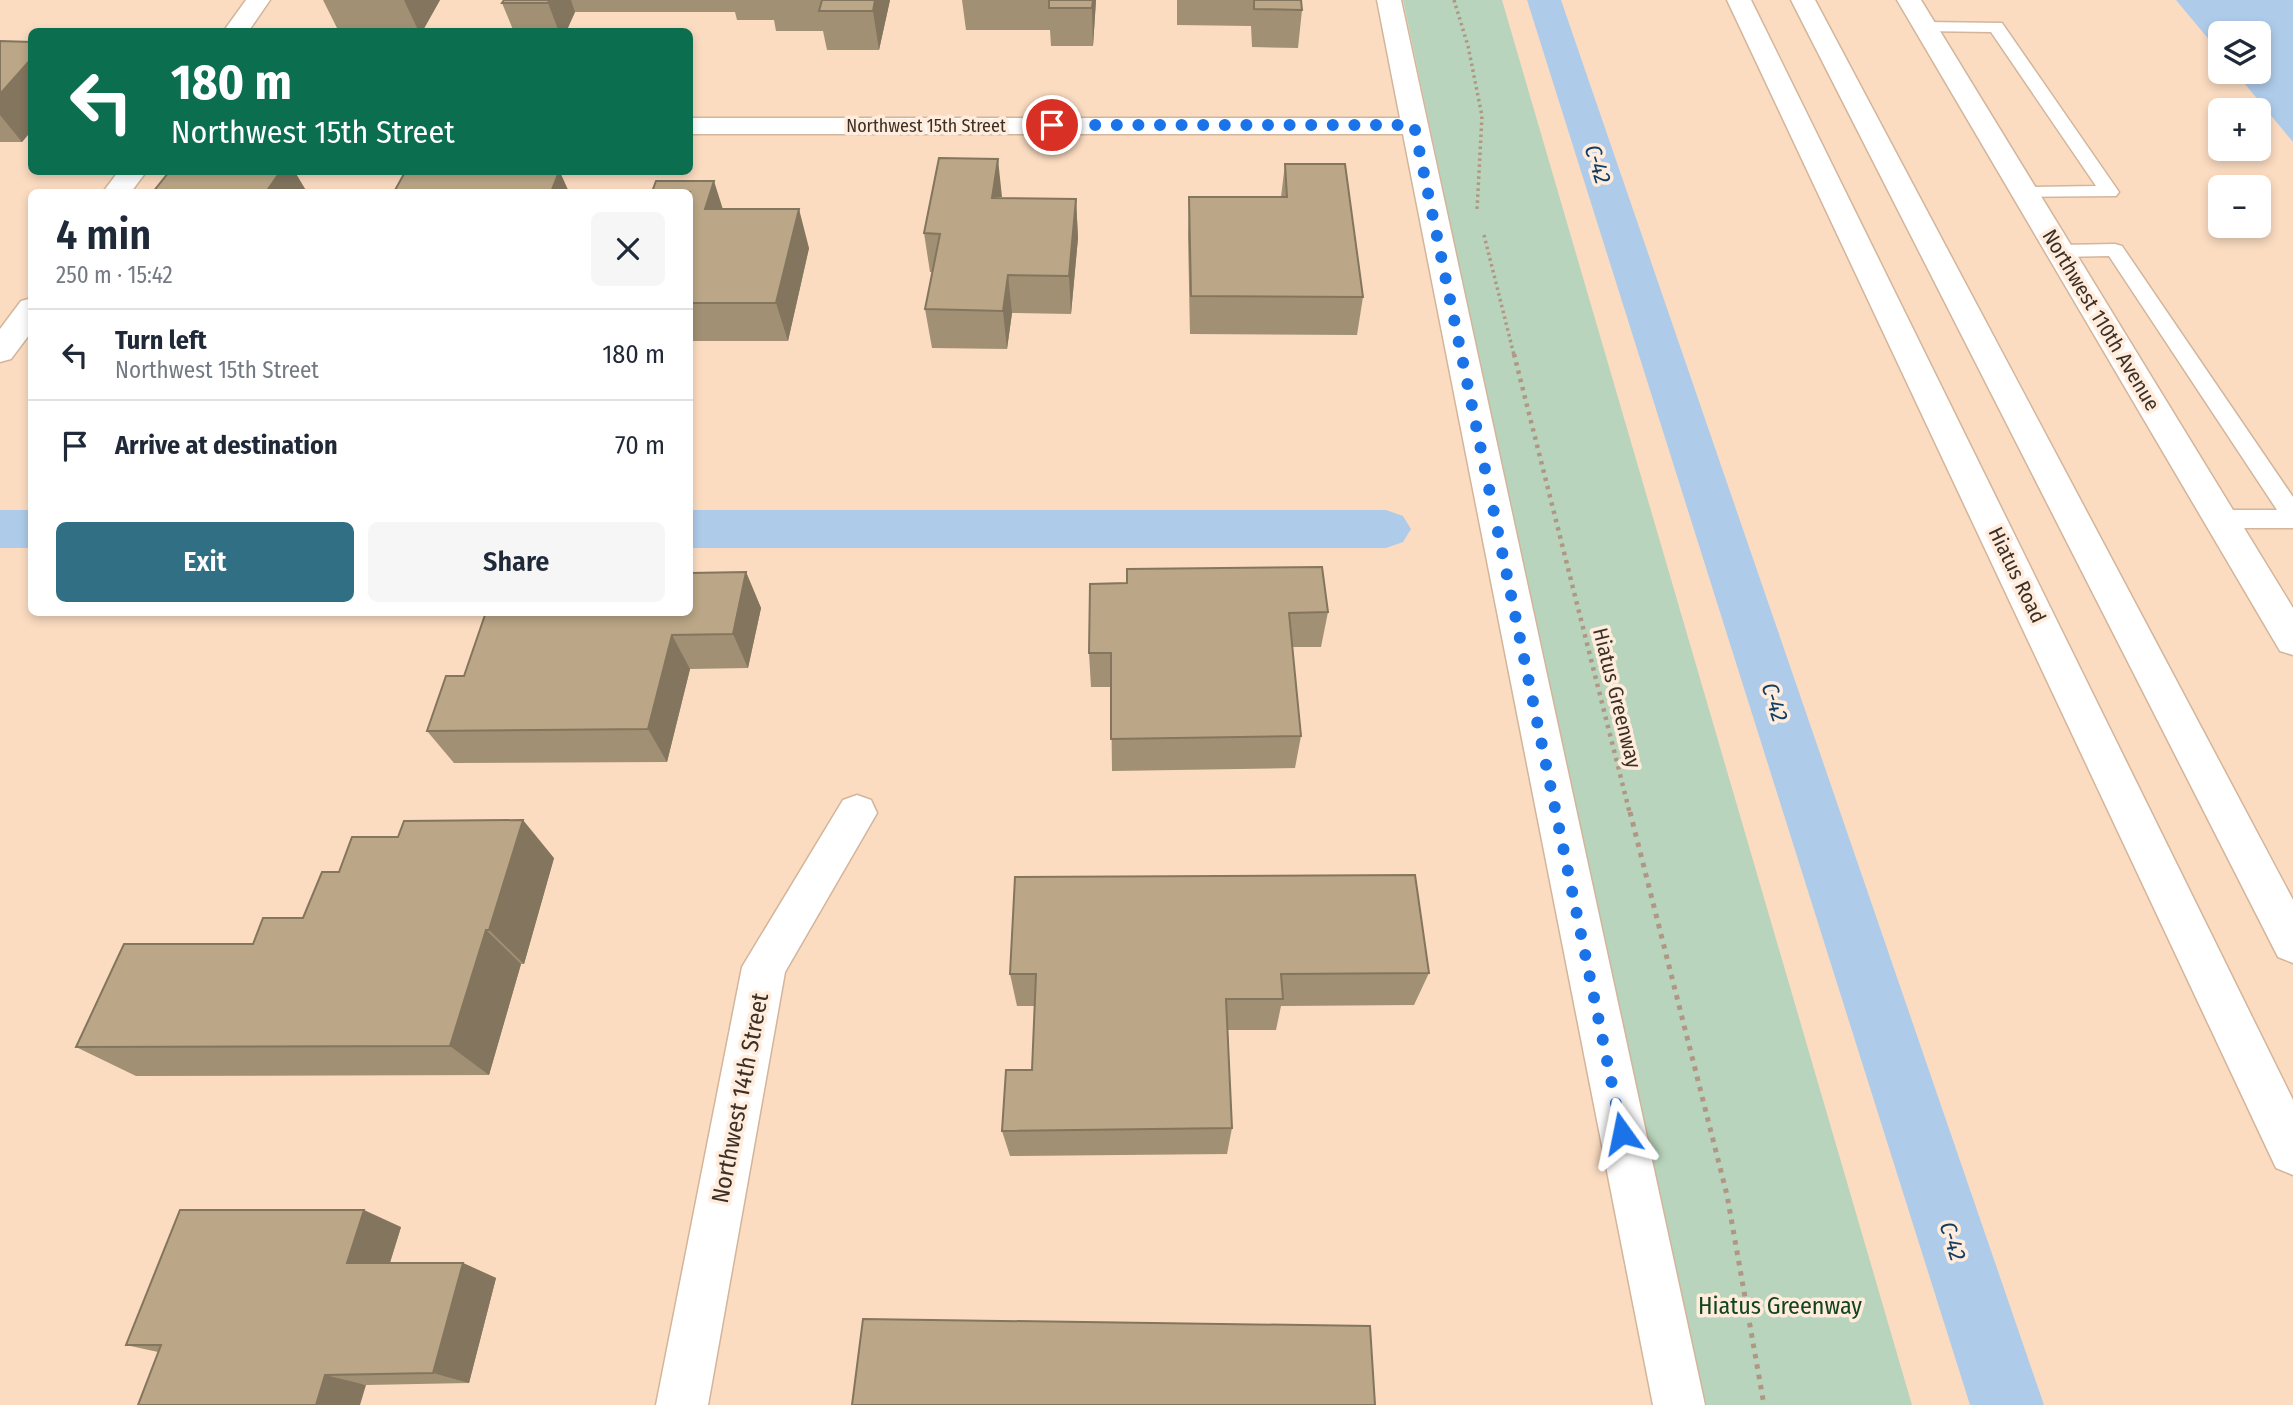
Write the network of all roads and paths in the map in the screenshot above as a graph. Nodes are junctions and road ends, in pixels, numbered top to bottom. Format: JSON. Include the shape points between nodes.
{"nodes":[{"id":1,"x":258,"y":0,"type":"edge"},
{"id":2,"x":1389,"y":0,"type":"edge"},
{"id":3,"x":1454,"y":0,"type":"edge"},
{"id":4,"x":1739,"y":0,"type":"edge"},
{"id":5,"x":1803,"y":0,"type":"edge"},
{"id":6,"x":1909,"y":0,"type":"edge"},
{"id":7,"x":1925,"y":27,"type":"junction"},
{"id":8,"x":238,"y":28,"type":"edge"},
{"id":9,"x":693,"y":125,"type":"edge"},
{"id":10,"x":1414,"y":125,"type":"junction"},
{"id":11,"x":2025,"y":193,"type":"junction"},
{"id":12,"x":1477,"y":211,"type":"dead end"},
{"id":13,"x":1481,"y":225,"type":"dead end"},
{"id":14,"x":2060,"y":251,"type":"junction"},
{"id":15,"x":28,"y":313,"type":"edge"},
{"id":16,"x":0,"y":351,"type":"edge"},
{"id":17,"x":2293,"y":518,"type":"edge"},
{"id":18,"x":2220,"y":519,"type":"junction"},
{"id":19,"x":2293,"y":640,"type":"edge"},
{"id":20,"x":857,"y":813,"type":"dead end"},
{"id":21,"x":2293,"y":943,"type":"edge"},
{"id":22,"x":2293,"y":1151,"type":"edge"},
{"id":23,"x":682,"y":1405,"type":"edge"},
{"id":24,"x":1679,"y":1405,"type":"edge"},
{"id":25,"x":1764,"y":1405,"type":"edge"}],
"edges":[{"from":1,"to":8,"type":"street"},
{"from":2,"to":10,"type":"street"},
{"from":3,"to":12,"type":"path","via":[[1482,116]]},
{"from":4,"to":22,"type":"street","name":"Hiatus Road"},
{"from":5,"to":21,"type":"street"},
{"from":6,"to":7,"type":"street","name":"Northwest 110th Avenue"},
{"from":7,"to":11,"type":"street","name":"Northwest 110th Avenue"},
{"from":7,"to":11,"type":"lane","via":[[1996,27],[2109,192]]},
{"from":9,"to":10,"type":"street","name":"Northwest 15th Street"},
{"from":10,"to":24,"type":"street"},
{"from":11,"to":14,"type":"street","name":"Northwest 110th Avenue"},
{"from":13,"to":25,"type":"path","name":"Hiatus Greenway","via":[[1727,1195]]},
{"from":14,"to":17,"type":"lane","via":[[2115,250]]},
{"from":14,"to":18,"type":"street","name":"Northwest 110th Avenue"},
{"from":15,"to":16,"type":"street"},
{"from":17,"to":18,"type":"lane"},
{"from":18,"to":19,"type":"street","name":"Northwest 110th Avenue"},
{"from":20,"to":23,"type":"street","name":"Northwest 14th Street","via":[[764,967]]}]}
